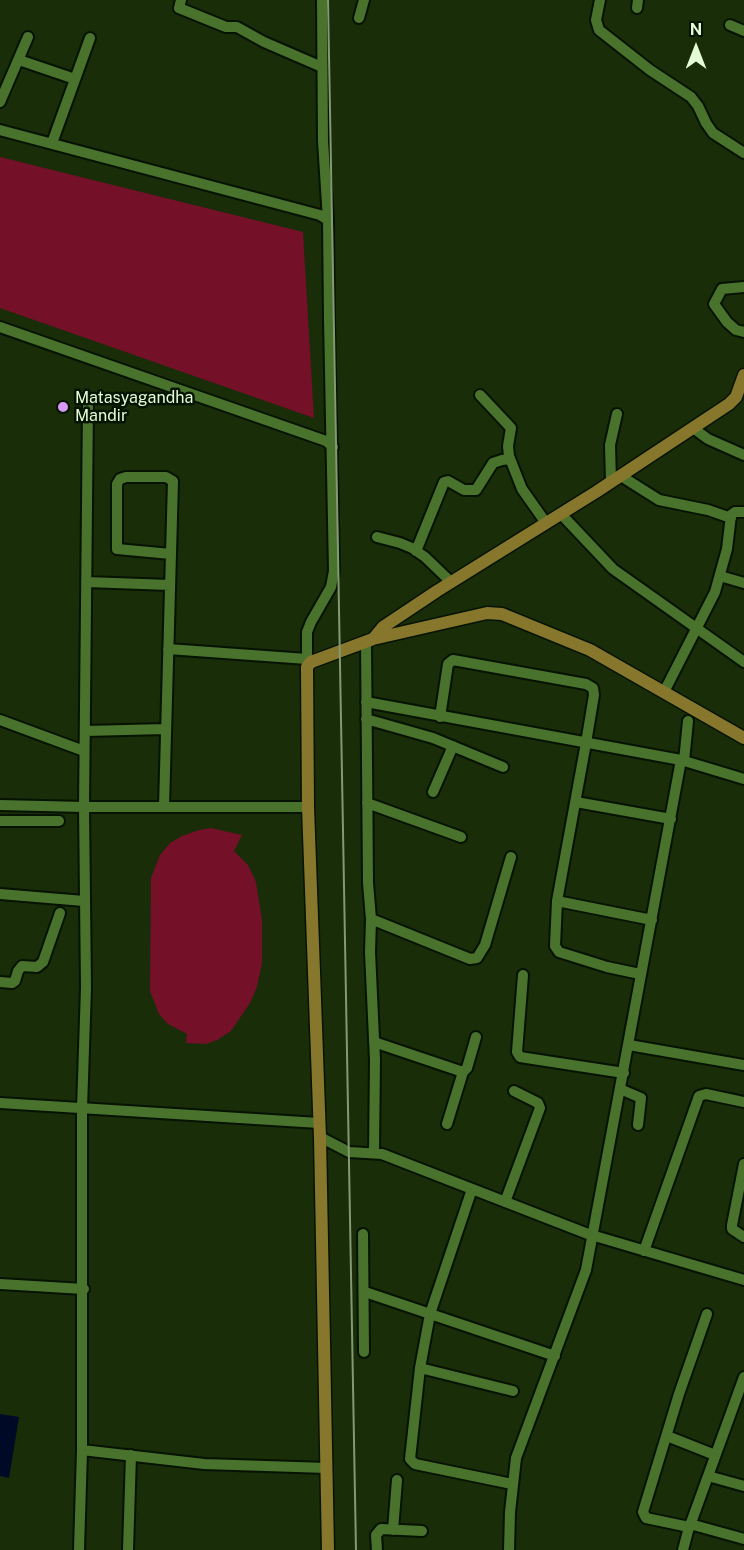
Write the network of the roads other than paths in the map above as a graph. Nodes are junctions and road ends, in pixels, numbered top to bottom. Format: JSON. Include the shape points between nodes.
{"nodes":[{"id":1,"x":181,"y":0,"type":"edge"},
{"id":2,"x":322,"y":0,"type":"edge"},
{"id":3,"x":364,"y":0,"type":"edge"},
{"id":4,"x":600,"y":0,"type":"edge"},
{"id":5,"x":359,"y":18,"type":"dead end"},
{"id":6,"x":730,"y":25,"type":"dead end"},
{"id":7,"x":744,"y":31,"type":"edge"},
{"id":8,"x":28,"y":37,"type":"dead end"},
{"id":9,"x":90,"y":38,"type":"dead end"},
{"id":10,"x":19,"y":60,"type":"junction"},
{"id":11,"x":322,"y":67,"type":"junction"},
{"id":12,"x":75,"y":78,"type":"junction"},
{"id":13,"x":0,"y":102,"type":"edge"},
{"id":14,"x":0,"y":130,"type":"edge"},
{"id":15,"x":52,"y":143,"type":"junction"},
{"id":16,"x":744,"y":153,"type":"edge"},
{"id":17,"x":328,"y":220,"type":"junction"},
{"id":18,"x":744,"y":287,"type":"edge"},
{"id":19,"x":0,"y":327,"type":"edge"},
{"id":20,"x":744,"y":332,"type":"edge"},
{"id":21,"x":744,"y":375,"type":"edge"},
{"id":22,"x":480,"y":395,"type":"dead end"},
{"id":23,"x":740,"y":396,"type":"edge"},
{"id":24,"x":87,"y":404,"type":"dead end"},
{"id":25,"x":617,"y":414,"type":"dead end"},
{"id":26,"x":693,"y":428,"type":"junction"},
{"id":27,"x":333,"y":447,"type":"junction"},
{"id":28,"x":744,"y":455,"type":"edge"},
{"id":29,"x":510,"y":459,"type":"junction"},
{"id":30,"x":616,"y":479,"type":"junction"},
{"id":31,"x":744,"y":512,"type":"edge"},
{"id":32,"x":561,"y":514,"type":"junction"},
{"id":33,"x":731,"y":518,"type":"junction"},
{"id":34,"x":546,"y":523,"type":"junction"},
{"id":35,"x":376,"y":537,"type":"dead end"},
{"id":36,"x":416,"y":551,"type":"junction"},
{"id":37,"x":171,"y":554,"type":"junction"},
{"id":38,"x":720,"y":576,"type":"junction"},
{"id":39,"x":86,"y":582,"type":"junction"},
{"id":40,"x":451,"y":582,"type":"junction"},
{"id":41,"x":744,"y":583,"type":"edge"},
{"id":42,"x":170,"y":585,"type":"junction"},
{"id":43,"x":697,"y":629,"type":"junction"},
{"id":44,"x":369,"y":640,"type":"junction"},
{"id":45,"x":168,"y":649,"type":"junction"},
{"id":46,"x":744,"y":662,"type":"edge"},
{"id":47,"x":307,"y":663,"type":"junction"},
{"id":48,"x":664,"y":692,"type":"junction"},
{"id":49,"x":366,"y":702,"type":"junction"},
{"id":50,"x":440,"y":717,"type":"junction"},
{"id":51,"x":366,"y":719,"type":"junction"},
{"id":52,"x":0,"y":720,"type":"edge"},
{"id":53,"x":688,"y":721,"type":"dead end"},
{"id":54,"x":166,"y":729,"type":"junction"},
{"id":55,"x":85,"y":731,"type":"junction"},
{"id":56,"x":744,"y":738,"type":"edge"},
{"id":57,"x":586,"y":743,"type":"junction"},
{"id":58,"x":453,"y":746,"type":"junction"},
{"id":59,"x":84,"y":751,"type":"junction"},
{"id":60,"x":682,"y":761,"type":"junction"},
{"id":61,"x":503,"y":767,"type":"dead end"},
{"id":62,"x":744,"y":779,"type":"edge"},
{"id":63,"x":433,"y":792,"type":"dead end"},
{"id":64,"x":576,"y":802,"type":"junction"},
{"id":65,"x":367,"y":803,"type":"junction"},
{"id":66,"x":0,"y":805,"type":"edge"},
{"id":67,"x":84,"y":807,"type":"junction"},
{"id":68,"x":164,"y":807,"type":"junction"},
{"id":69,"x":308,"y":807,"type":"junction"},
{"id":70,"x":671,"y":819,"type":"junction"},
{"id":71,"x":0,"y":821,"type":"edge"},
{"id":72,"x":59,"y":821,"type":"dead end"},
{"id":73,"x":461,"y":837,"type":"dead end"},
{"id":74,"x":511,"y":857,"type":"dead end"},
{"id":75,"x":0,"y":894,"type":"edge"},
{"id":76,"x":84,"y":901,"type":"junction"},
{"id":77,"x":557,"y":901,"type":"junction"},
{"id":78,"x":60,"y":913,"type":"dead end"},
{"id":79,"x":371,"y":919,"type":"junction"},
{"id":80,"x":652,"y":920,"type":"junction"},
{"id":81,"x":640,"y":974,"type":"junction"},
{"id":82,"x":523,"y":975,"type":"dead end"},
{"id":83,"x":0,"y":982,"type":"edge"},
{"id":84,"x":476,"y":1037,"type":"dead end"},
{"id":85,"x":374,"y":1042,"type":"junction"},
{"id":86,"x":629,"y":1045,"type":"junction"},
{"id":87,"x":744,"y":1065,"type":"edge"},
{"id":88,"x":463,"y":1072,"type":"junction"},
{"id":89,"x":624,"y":1073,"type":"junction"},
{"id":90,"x":620,"y":1089,"type":"junction"},
{"id":91,"x":514,"y":1091,"type":"dead end"},
{"id":92,"x":744,"y":1102,"type":"edge"},
{"id":93,"x":0,"y":1104,"type":"edge"},
{"id":94,"x":82,"y":1109,"type":"junction"},
{"id":95,"x":319,"y":1123,"type":"junction"},
{"id":96,"x":447,"y":1124,"type":"dead end"},
{"id":97,"x":638,"y":1125,"type":"dead end"},
{"id":98,"x":320,"y":1137,"type":"junction"},
{"id":99,"x":374,"y":1152,"type":"junction"},
{"id":100,"x":744,"y":1164,"type":"edge"},
{"id":101,"x":472,"y":1189,"type":"junction"},
{"id":102,"x":505,"y":1202,"type":"junction"},
{"id":103,"x":363,"y":1234,"type":"dead end"},
{"id":104,"x":591,"y":1235,"type":"junction"},
{"id":105,"x":744,"y":1237,"type":"edge"},
{"id":106,"x":644,"y":1251,"type":"junction"},
{"id":107,"x":744,"y":1280,"type":"edge"},
{"id":108,"x":0,"y":1284,"type":"edge"},
{"id":109,"x":84,"y":1289,"type":"junction"},
{"id":110,"x":365,"y":1292,"type":"junction"},
{"id":111,"x":430,"y":1314,"type":"junction"},
{"id":112,"x":707,"y":1314,"type":"dead end"},
{"id":113,"x":364,"y":1352,"type":"dead end"},
{"id":114,"x":555,"y":1356,"type":"junction"},
{"id":115,"x":420,"y":1368,"type":"junction"},
{"id":116,"x":743,"y":1381,"type":"edge"},
{"id":117,"x":513,"y":1392,"type":"dead end"},
{"id":118,"x":667,"y":1436,"type":"junction"},
{"id":119,"x":82,"y":1449,"type":"junction"},
{"id":120,"x":131,"y":1455,"type":"junction"},
{"id":121,"x":715,"y":1455,"type":"junction"},
{"id":122,"x":327,"y":1468,"type":"junction"},
{"id":123,"x":708,"y":1476,"type":"junction"},
{"id":124,"x":398,"y":1480,"type":"dead end"},
{"id":125,"x":512,"y":1484,"type":"junction"},
{"id":126,"x":744,"y":1486,"type":"edge"},
{"id":127,"x":690,"y":1525,"type":"junction"},
{"id":128,"x":393,"y":1530,"type":"junction"},
{"id":129,"x":422,"y":1531,"type":"dead end"},
{"id":130,"x":744,"y":1539,"type":"edge"},
{"id":131,"x":79,"y":1550,"type":"edge"},
{"id":132,"x":128,"y":1550,"type":"edge"},
{"id":133,"x":328,"y":1550,"type":"edge"},
{"id":134,"x":377,"y":1550,"type":"edge"},
{"id":135,"x":509,"y":1550,"type":"edge"},
{"id":136,"x":683,"y":1550,"type":"edge"}],
"edges":[{"from":1,"to":11,"type":"street","via":[[179,8],[226,27],[237,27]]},
{"from":2,"to":11,"type":"street"},
{"from":3,"to":5,"type":"street"},
{"from":4,"to":16,"type":"street","via":[[598,30],[696,102],[713,133]]},
{"from":6,"to":7,"type":"street"},
{"from":8,"to":10,"type":"street"},
{"from":9,"to":12,"type":"street"},
{"from":10,"to":12,"type":"street"},
{"from":10,"to":13,"type":"street"},
{"from":11,"to":17,"type":"street"},
{"from":12,"to":15,"type":"street"},
{"from":14,"to":15,"type":"street"},
{"from":15,"to":17,"type":"street"},
{"from":17,"to":27,"type":"street"},
{"from":18,"to":20,"type":"street","via":[[722,290],[714,304],[727,322]]},
{"from":19,"to":27,"type":"street","via":[[326,441]]},
{"from":21,"to":23,"type":"main road"},
{"from":22,"to":29,"type":"street","via":[[511,428]]},
{"from":23,"to":26,"type":"main road"},
{"from":24,"to":39,"type":"street"},
{"from":25,"to":30,"type":"street","via":[[610,445]]},
{"from":26,"to":28,"type":"street"},
{"from":26,"to":30,"type":"main road"},
{"from":27,"to":47,"type":"street","via":[[334,579],[310,621]]},
{"from":29,"to":34,"type":"street","via":[[522,489]]},
{"from":29,"to":36,"type":"street","via":[[493,463],[476,490],[445,481]]},
{"from":30,"to":32,"type":"main road"},
{"from":30,"to":33,"type":"street","via":[[659,500]]},
{"from":31,"to":33,"type":"street","via":[[735,512]]},
{"from":32,"to":34,"type":"main road"},
{"from":32,"to":43,"type":"street","via":[[613,569]]},
{"from":33,"to":38,"type":"street"},
{"from":34,"to":40,"type":"main road"},
{"from":35,"to":36,"type":"street"},
{"from":36,"to":40,"type":"street"},
{"from":37,"to":37,"type":"street","via":[[172,478],[120,479],[117,549]]},
{"from":37,"to":42,"type":"street"},
{"from":38,"to":41,"type":"street"},
{"from":38,"to":43,"type":"street"},
{"from":39,"to":42,"type":"street"},
{"from":39,"to":55,"type":"street"},
{"from":40,"to":44,"type":"main road"},
{"from":42,"to":45,"type":"street"},
{"from":43,"to":46,"type":"street"},
{"from":43,"to":48,"type":"street"},
{"from":44,"to":47,"type":"main road"},
{"from":44,"to":48,"type":"main road","via":[[502,614],[590,650]]},
{"from":44,"to":49,"type":"street"},
{"from":45,"to":47,"type":"street"},
{"from":45,"to":54,"type":"street"},
{"from":47,"to":69,"type":"main road"},
{"from":48,"to":56,"type":"main road"},
{"from":49,"to":50,"type":"street"},
{"from":49,"to":51,"type":"street"},
{"from":50,"to":57,"type":"street"},
{"from":50,"to":57,"type":"street","via":[[448,664],[453,660],[589,685],[594,695]]},
{"from":51,"to":58,"type":"street"},
{"from":51,"to":65,"type":"street"},
{"from":52,"to":59,"type":"street"},
{"from":53,"to":60,"type":"street"},
{"from":54,"to":55,"type":"street"},
{"from":54,"to":68,"type":"street"},
{"from":55,"to":59,"type":"street"},
{"from":57,"to":60,"type":"street"},
{"from":57,"to":64,"type":"street"},
{"from":58,"to":61,"type":"street"},
{"from":58,"to":63,"type":"street"},
{"from":59,"to":67,"type":"street"},
{"from":60,"to":62,"type":"street"},
{"from":60,"to":70,"type":"street"},
{"from":64,"to":70,"type":"street"},
{"from":64,"to":77,"type":"street"},
{"from":65,"to":73,"type":"street"},
{"from":65,"to":79,"type":"street"},
{"from":66,"to":67,"type":"street"},
{"from":67,"to":68,"type":"street"},
{"from":67,"to":76,"type":"street"},
{"from":68,"to":69,"type":"street"},
{"from":69,"to":95,"type":"main road"},
{"from":70,"to":80,"type":"street"},
{"from":71,"to":72,"type":"street"},
{"from":74,"to":79,"type":"street","via":[[485,945],[477,958],[470,959]]},
{"from":75,"to":76,"type":"street"},
{"from":76,"to":94,"type":"street"},
{"from":77,"to":80,"type":"street"},
{"from":77,"to":81,"type":"street","via":[[554,937],[559,952]]},
{"from":78,"to":83,"type":"street","via":[[43,962],[37,967],[22,966],[12,983]]},
{"from":79,"to":85,"type":"street"},
{"from":80,"to":81,"type":"street"},
{"from":81,"to":86,"type":"street"},
{"from":82,"to":89,"type":"street","via":[[517,1052],[520,1056]]},
{"from":84,"to":88,"type":"street"},
{"from":85,"to":88,"type":"street"},
{"from":85,"to":99,"type":"street"},
{"from":86,"to":87,"type":"street"},
{"from":86,"to":89,"type":"street"},
{"from":88,"to":96,"type":"street"},
{"from":89,"to":90,"type":"street"},
{"from":90,"to":97,"type":"street","via":[[643,1101]]},
{"from":90,"to":104,"type":"street"},
{"from":91,"to":102,"type":"street","via":[[538,1103],[540,1108]]},
{"from":92,"to":106,"type":"street","via":[[699,1096]]},
{"from":93,"to":94,"type":"street"},
{"from":94,"to":95,"type":"street"},
{"from":94,"to":109,"type":"street"},
{"from":95,"to":98,"type":"main road"},
{"from":98,"to":99,"type":"street","via":[[349,1152]]},
{"from":98,"to":122,"type":"main road"},
{"from":99,"to":101,"type":"street"},
{"from":100,"to":105,"type":"street","via":[[732,1225]]},
{"from":101,"to":102,"type":"street"},
{"from":101,"to":111,"type":"street"},
{"from":102,"to":104,"type":"street"},
{"from":103,"to":110,"type":"street"},
{"from":104,"to":106,"type":"street"},
{"from":104,"to":114,"type":"street","via":[[583,1278]]},
{"from":106,"to":107,"type":"street"},
{"from":108,"to":109,"type":"street"},
{"from":109,"to":119,"type":"street"},
{"from":110,"to":111,"type":"street"},
{"from":110,"to":113,"type":"street"},
{"from":111,"to":114,"type":"street"},
{"from":111,"to":115,"type":"street"},
{"from":112,"to":118,"type":"street"},
{"from":114,"to":125,"type":"street","via":[[516,1458]]},
{"from":115,"to":117,"type":"street"},
{"from":115,"to":125,"type":"street","via":[[411,1462]]},
{"from":116,"to":121,"type":"street"},
{"from":118,"to":121,"type":"street"},
{"from":118,"to":127,"type":"street","via":[[643,1516]]},
{"from":119,"to":120,"type":"street"},
{"from":119,"to":131,"type":"street"},
{"from":120,"to":122,"type":"street","via":[[204,1464]]},
{"from":120,"to":132,"type":"street"},
{"from":121,"to":123,"type":"street"},
{"from":122,"to":133,"type":"main road"},
{"from":123,"to":126,"type":"street"},
{"from":123,"to":127,"type":"street"},
{"from":124,"to":128,"type":"street"},
{"from":125,"to":135,"type":"street"},
{"from":127,"to":130,"type":"street"},
{"from":127,"to":136,"type":"street"},
{"from":128,"to":129,"type":"street"},
{"from":128,"to":134,"type":"street","via":[[378,1531]]}]}
